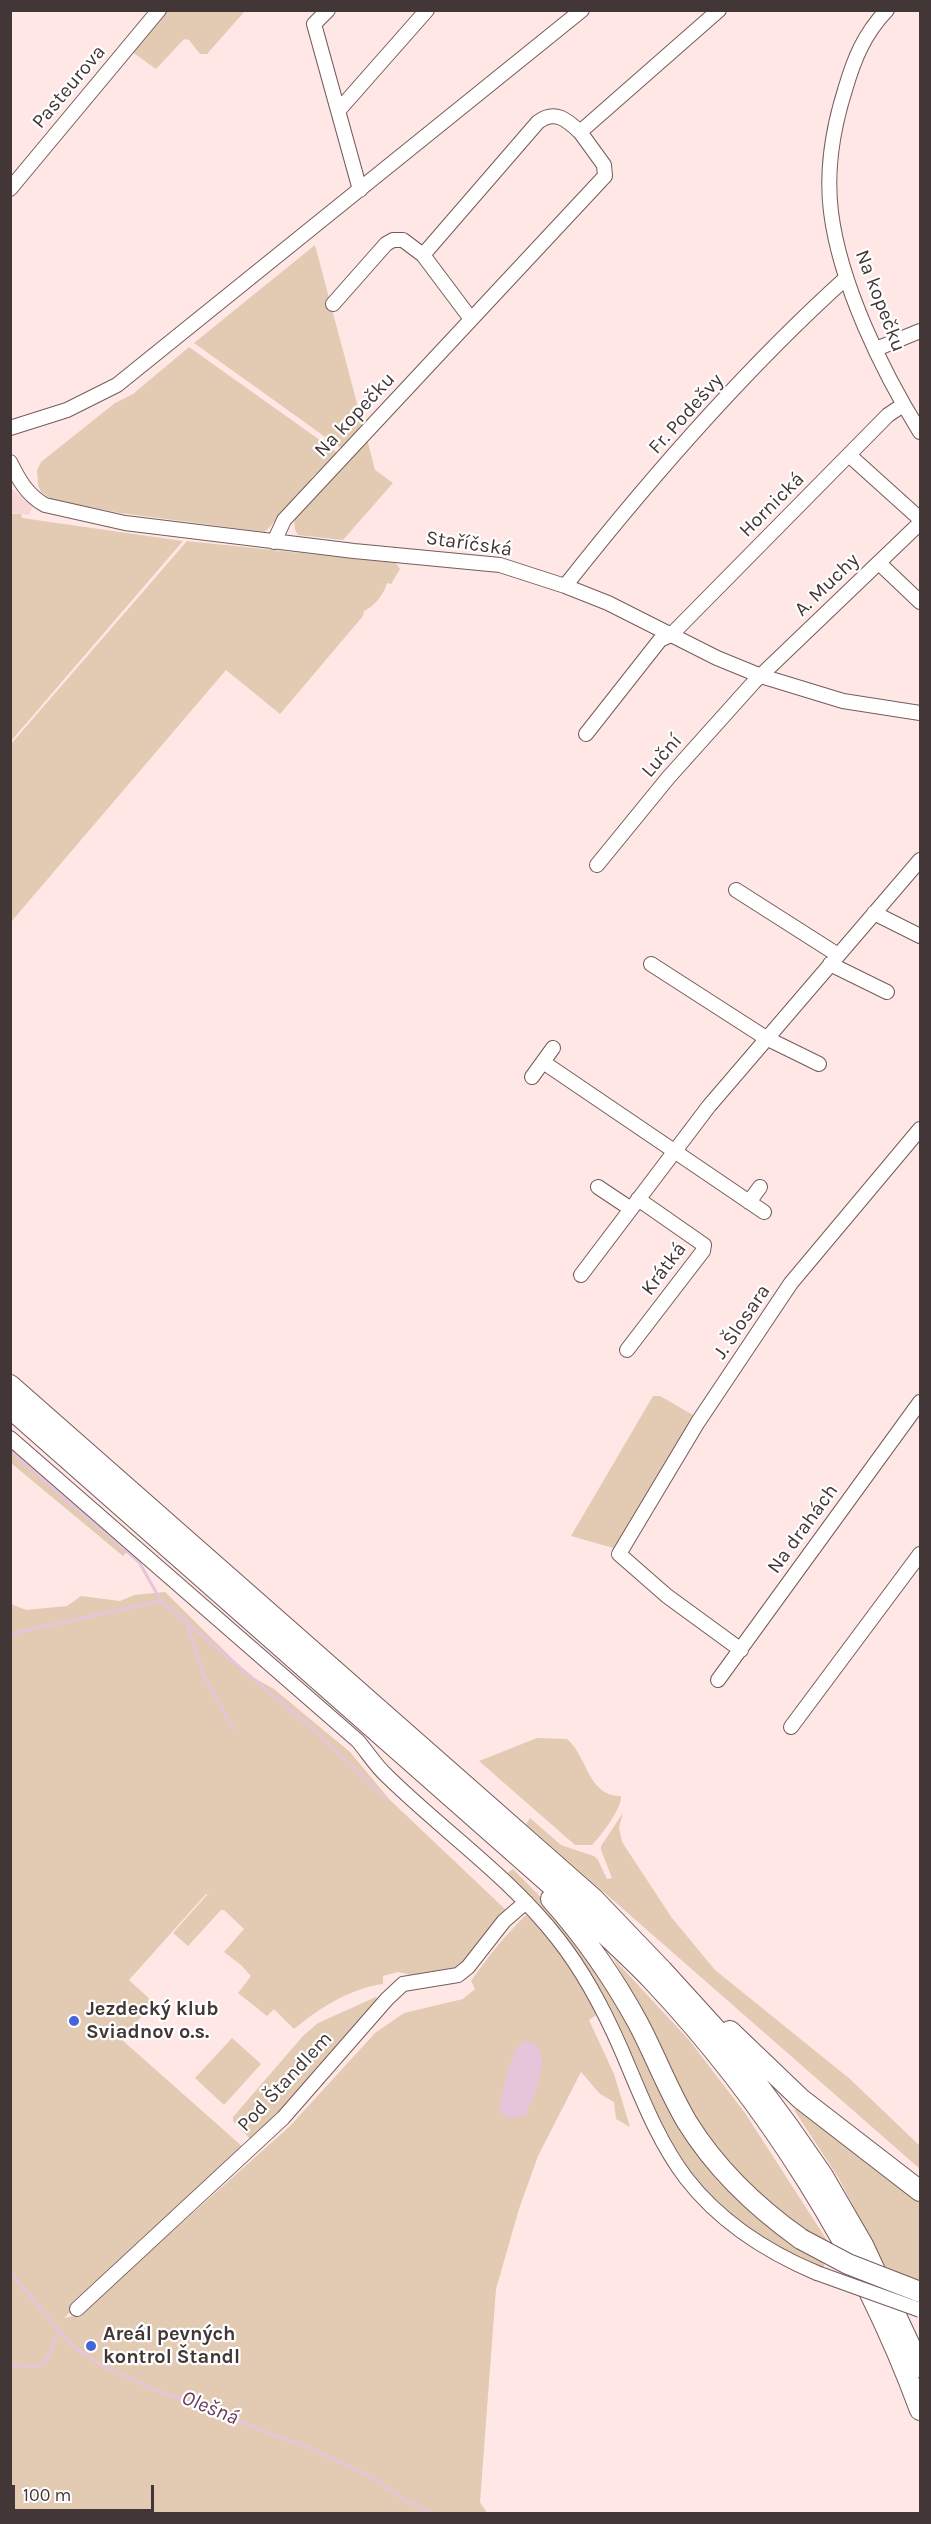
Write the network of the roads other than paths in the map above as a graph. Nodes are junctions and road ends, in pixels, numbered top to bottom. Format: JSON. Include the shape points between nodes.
{"nodes":[{"id":1,"x":159,"y":10,"type":"edge"},
{"id":2,"x":327,"y":10,"type":"edge"},
{"id":3,"x":427,"y":10,"type":"edge"},
{"id":4,"x":582,"y":10,"type":"edge"},
{"id":5,"x":719,"y":10,"type":"edge"},
{"id":6,"x":887,"y":10,"type":"edge"},
{"id":7,"x":338,"y":111,"type":"junction"},
{"id":8,"x":580,"y":132,"type":"junction"},
{"id":9,"x":10,"y":189,"type":"edge"},
{"id":10,"x":360,"y":190,"type":"junction"},
{"id":11,"x":423,"y":255,"type":"junction"},
{"id":12,"x":846,"y":278,"type":"junction"},
{"id":13,"x":333,"y":304,"type":"dead end"},
{"id":14,"x":471,"y":319,"type":"junction"},
{"id":15,"x":921,"y":331,"type":"edge"},
{"id":16,"x":876,"y":349,"type":"junction"},
{"id":17,"x":903,"y":405,"type":"junction"},
{"id":18,"x":10,"y":428,"type":"edge"},
{"id":19,"x":921,"y":432,"type":"edge"},
{"id":20,"x":849,"y":455,"type":"junction"},
{"id":21,"x":10,"y":462,"type":"edge"},
{"id":22,"x":921,"y":521,"type":"edge"},
{"id":23,"x":274,"y":542,"type":"junction"},
{"id":24,"x":879,"y":563,"type":"junction"},
{"id":25,"x":565,"y":586,"type":"junction"},
{"id":26,"x":921,"y":602,"type":"edge"},
{"id":27,"x":671,"y":635,"type":"junction"},
{"id":28,"x":761,"y":676,"type":"junction"},
{"id":29,"x":920,"y":713,"type":"edge"},
{"id":30,"x":586,"y":734,"type":"dead end"},
{"id":31,"x":921,"y":860,"type":"edge"},
{"id":32,"x":597,"y":865,"type":"dead end"},
{"id":33,"x":736,"y":890,"type":"dead end"},
{"id":34,"x":874,"y":914,"type":"junction"},
{"id":35,"x":921,"y":936,"type":"edge"},
{"id":36,"x":834,"y":960,"type":"junction"},
{"id":37,"x":651,"y":964,"type":"dead end"},
{"id":38,"x":887,"y":992,"type":"dead end"},
{"id":39,"x":765,"y":1038,"type":"junction"},
{"id":40,"x":554,"y":1048,"type":"dead end"},
{"id":41,"x":543,"y":1062,"type":"junction"},
{"id":42,"x":819,"y":1065,"type":"dead end"},
{"id":43,"x":532,"y":1077,"type":"dead end"},
{"id":44,"x":921,"y":1130,"type":"edge"},
{"id":45,"x":675,"y":1152,"type":"junction"},
{"id":46,"x":598,"y":1187,"type":"dead end"},
{"id":47,"x":760,"y":1187,"type":"dead end"},
{"id":48,"x":749,"y":1202,"type":"junction"},
{"id":49,"x":635,"y":1204,"type":"junction"},
{"id":50,"x":764,"y":1212,"type":"dead end"},
{"id":51,"x":581,"y":1275,"type":"dead end"},
{"id":52,"x":627,"y":1350,"type":"dead end"},
{"id":53,"x":10,"y":1385,"type":"edge"},
{"id":54,"x":921,"y":1402,"type":"edge"},
{"id":55,"x":10,"y":1408,"type":"edge"},
{"id":56,"x":10,"y":1438,"type":"edge"},
{"id":57,"x":921,"y":1554,"type":"edge"},
{"id":58,"x":741,"y":1650,"type":"junction"},
{"id":59,"x":718,"y":1680,"type":"dead end"},
{"id":60,"x":791,"y":1727,"type":"dead end"},
{"id":61,"x":469,"y":1813,"type":"junction"},
{"id":62,"x":526,"y":1902,"type":"junction"},
{"id":63,"x":663,"y":1970,"type":"junction"},
{"id":64,"x":921,"y":2191,"type":"edge"},
{"id":65,"x":921,"y":2292,"type":"edge"},
{"id":66,"x":77,"y":2309,"type":"dead end"},
{"id":67,"x":921,"y":2310,"type":"edge"},
{"id":68,"x":921,"y":2367,"type":"edge"},
{"id":69,"x":921,"y":2410,"type":"edge"}],
"edges":[{"from":1,"to":9,"type":"street","name":"Pasteurova"},
{"from":2,"to":7,"type":"street","via":[[314,24]]},
{"from":3,"to":7,"type":"street"},
{"from":4,"to":10,"type":"street"},
{"from":5,"to":8,"type":"street"},
{"from":6,"to":12,"type":"street","name":"Na kopečku","via":[[855,54],[834,129],[831,211]]},
{"from":7,"to":10,"type":"street"},
{"from":8,"to":11,"type":"street","name":"Na kopečku","via":[[558,116],[543,118]]},
{"from":8,"to":14,"type":"street","name":"Na kopečku","via":[[604,165],[605,176]]},
{"from":10,"to":18,"type":"street","via":[[117,385],[67,410]]},
{"from":11,"to":13,"type":"street","via":[[409,242],[393,240]]},
{"from":11,"to":14,"type":"street"},
{"from":12,"to":16,"type":"street","name":"Na kopečku"},
{"from":12,"to":25,"type":"street","name":"Fr. Podešvy","via":[[792,327],[700,426]]},
{"from":14,"to":23,"type":"street","name":"Na kopečku","via":[[284,520]]},
{"from":15,"to":16,"type":"street"},
{"from":16,"to":17,"type":"street","name":"Na kopečku"},
{"from":17,"to":19,"type":"street","name":"Na kopečku"},
{"from":17,"to":20,"type":"street","name":"Hornická"},
{"from":20,"to":22,"type":"street","name":"A. Muchy"},
{"from":20,"to":27,"type":"street","name":"Hornická"},
{"from":21,"to":23,"type":"street","name":"Staříčská","via":[[25,489],[45,506],[125,523]]},
{"from":22,"to":24,"type":"street","name":"A. Muchy"},
{"from":23,"to":25,"type":"street","name":"Staříčská","via":[[481,562]]},
{"from":24,"to":26,"type":"street"},
{"from":24,"to":28,"type":"street","name":"A. Muchy"},
{"from":25,"to":27,"type":"street","name":"Staříčská"},
{"from":27,"to":28,"type":"street","name":"Staříčská"},
{"from":27,"to":30,"type":"street","name":"Hornická","via":[[660,639]]},
{"from":28,"to":29,"type":"street","name":"Staříčská","via":[[843,701]]},
{"from":28,"to":32,"type":"street","name":"Luční","via":[[668,778]]},
{"from":31,"to":34,"type":"street"},
{"from":33,"to":36,"type":"street"},
{"from":34,"to":35,"type":"street"},
{"from":34,"to":36,"type":"street"},
{"from":36,"to":38,"type":"street"},
{"from":36,"to":39,"type":"street"},
{"from":37,"to":39,"type":"street"},
{"from":39,"to":42,"type":"street"},
{"from":39,"to":45,"type":"street"},
{"from":40,"to":41,"type":"street"},
{"from":41,"to":43,"type":"street"},
{"from":41,"to":45,"type":"street"},
{"from":44,"to":58,"type":"street","name":"J. Šlosara","via":[[791,1283],[698,1422],[620,1554],[667,1596]]},
{"from":45,"to":48,"type":"street"},
{"from":45,"to":49,"type":"street"},
{"from":46,"to":49,"type":"street","name":"Krátká"},
{"from":47,"to":48,"type":"street"},
{"from":48,"to":50,"type":"street"},
{"from":49,"to":51,"type":"street"},
{"from":49,"to":52,"type":"street","name":"Krátká","via":[[704,1245]]},
{"from":53,"to":63,"type":"highway","via":[[593,1898]]},
{"from":54,"to":58,"type":"street","name":"Na drahách"},
{"from":55,"to":61,"type":"highway"},
{"from":56,"to":62,"type":"street","via":[[358,1741],[385,1774]]},
{"from":57,"to":60,"type":"street"},
{"from":58,"to":59,"type":"street","name":"Na drahách"},
{"from":61,"to":65,"type":"highway","bridge":true,"via":[[557,1906],[593,1951],[638,2024],[687,2121],[722,2169],[768,2215],[801,2239],[857,2268]]},
{"from":61,"to":69,"type":"highway","via":[[584,1914],[652,1980],[709,2044],[809,2185],[849,2253],[885,2324]]},
{"from":62,"to":66,"type":"street","name":"Pod Štandlem","via":[[504,1921],[458,1975],[403,1984],[283,2118]]},
{"from":62,"to":67,"type":"street","bridge":true,"via":[[557,1938],[589,1986],[653,2123],[687,2179],[709,2204],[748,2237],[780,2256]]},
{"from":63,"to":64,"type":"highway","via":[[801,2099]]},
{"from":63,"to":68,"type":"highway","via":[[721,2035],[823,2176],[872,2263]]}]}
